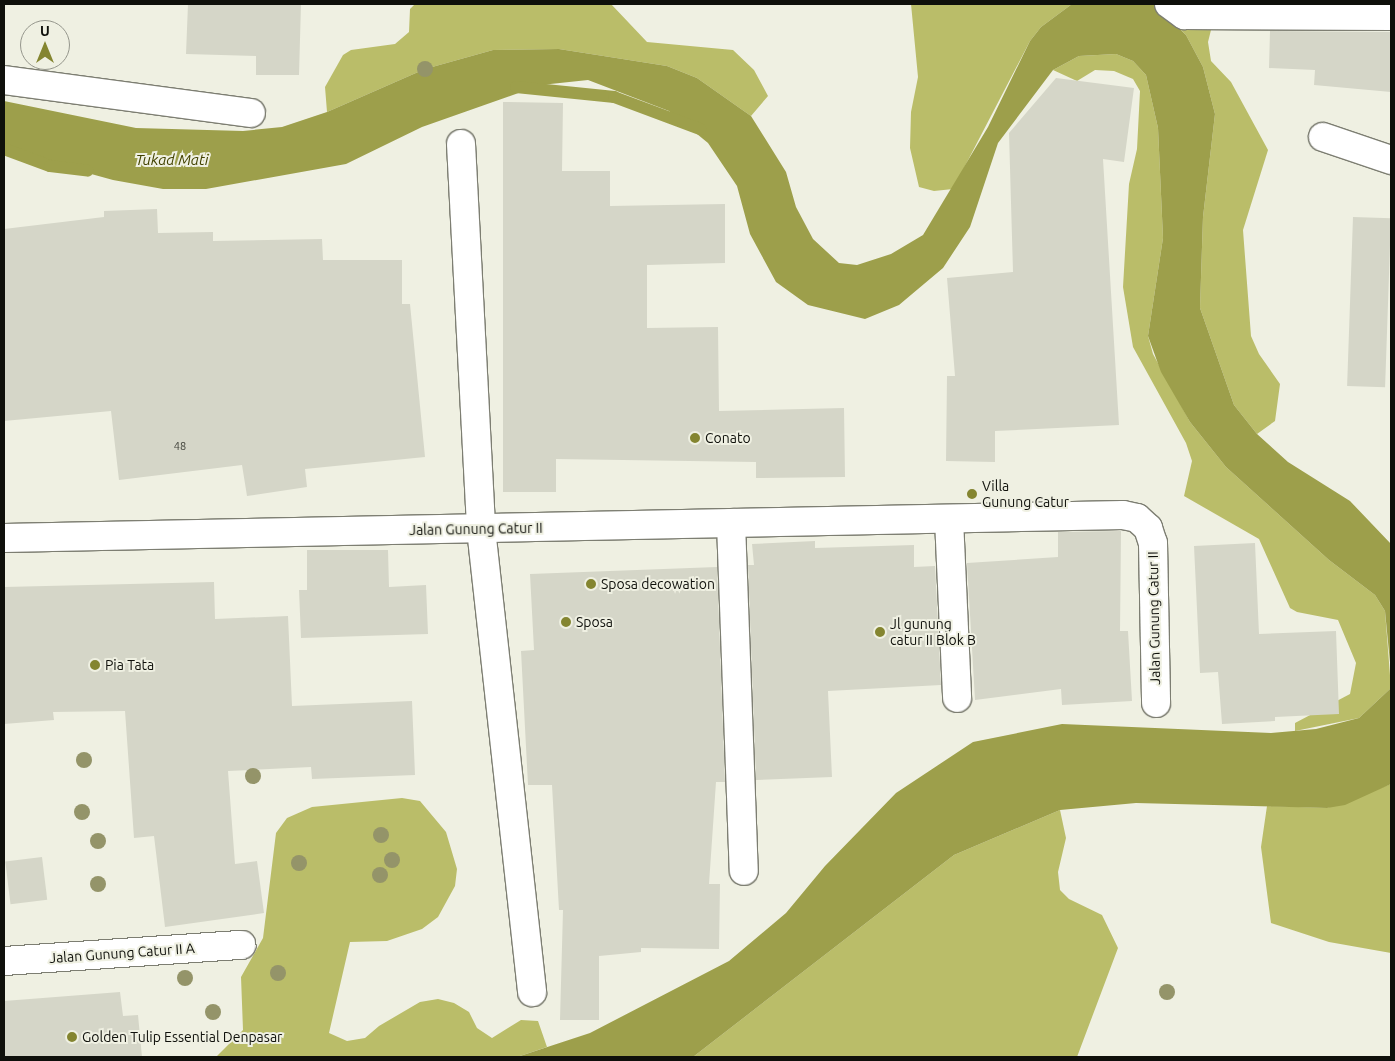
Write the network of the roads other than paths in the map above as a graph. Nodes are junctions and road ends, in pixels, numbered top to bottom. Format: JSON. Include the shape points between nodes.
{"nodes":[{"id":1,"x":1169,"y":4,"type":"edge"},
{"id":2,"x":1391,"y":16,"type":"edge"},
{"id":3,"x":4,"y":80,"type":"edge"},
{"id":4,"x":251,"y":113,"type":"dead end"},
{"id":5,"x":1323,"y":137,"type":"dead end"},
{"id":6,"x":461,"y":144,"type":"dead end"},
{"id":7,"x":1391,"y":160,"type":"edge"},
{"id":8,"x":949,"y":519,"type":"junction"},
{"id":9,"x":731,"y":523,"type":"junction"},
{"id":10,"x":481,"y":529,"type":"junction"},
{"id":11,"x":4,"y":538,"type":"edge"},
{"id":12,"x":957,"y":698,"type":"dead end"},
{"id":13,"x":1156,"y":703,"type":"dead end"},
{"id":14,"x":744,"y":871,"type":"dead end"},
{"id":15,"x":241,"y":945,"type":"dead end"},
{"id":16,"x":4,"y":961,"type":"edge"},
{"id":17,"x":532,"y":992,"type":"dead end"}],
"edges":[{"from":1,"to":2,"type":"street","via":[[1184,15]]},
{"from":3,"to":4,"type":"street"},
{"from":5,"to":7,"type":"street"},
{"from":6,"to":10,"type":"street"},
{"from":8,"to":9,"type":"street","name":"Jalan Gunung Catur II"},
{"from":8,"to":12,"type":"street"},
{"from":8,"to":13,"type":"street","name":"Jalan Gunung Catur II","via":[[1123,515],[1137,518],[1148,528],[1153,542]]},
{"from":9,"to":10,"type":"street","name":"Jalan Gunung Catur II"},
{"from":9,"to":14,"type":"street"},
{"from":10,"to":11,"type":"street","name":"Jalan Gunung Catur II"},
{"from":10,"to":17,"type":"street"},
{"from":15,"to":16,"type":"street","name":"Jalan Gunung Catur II A"}]}
